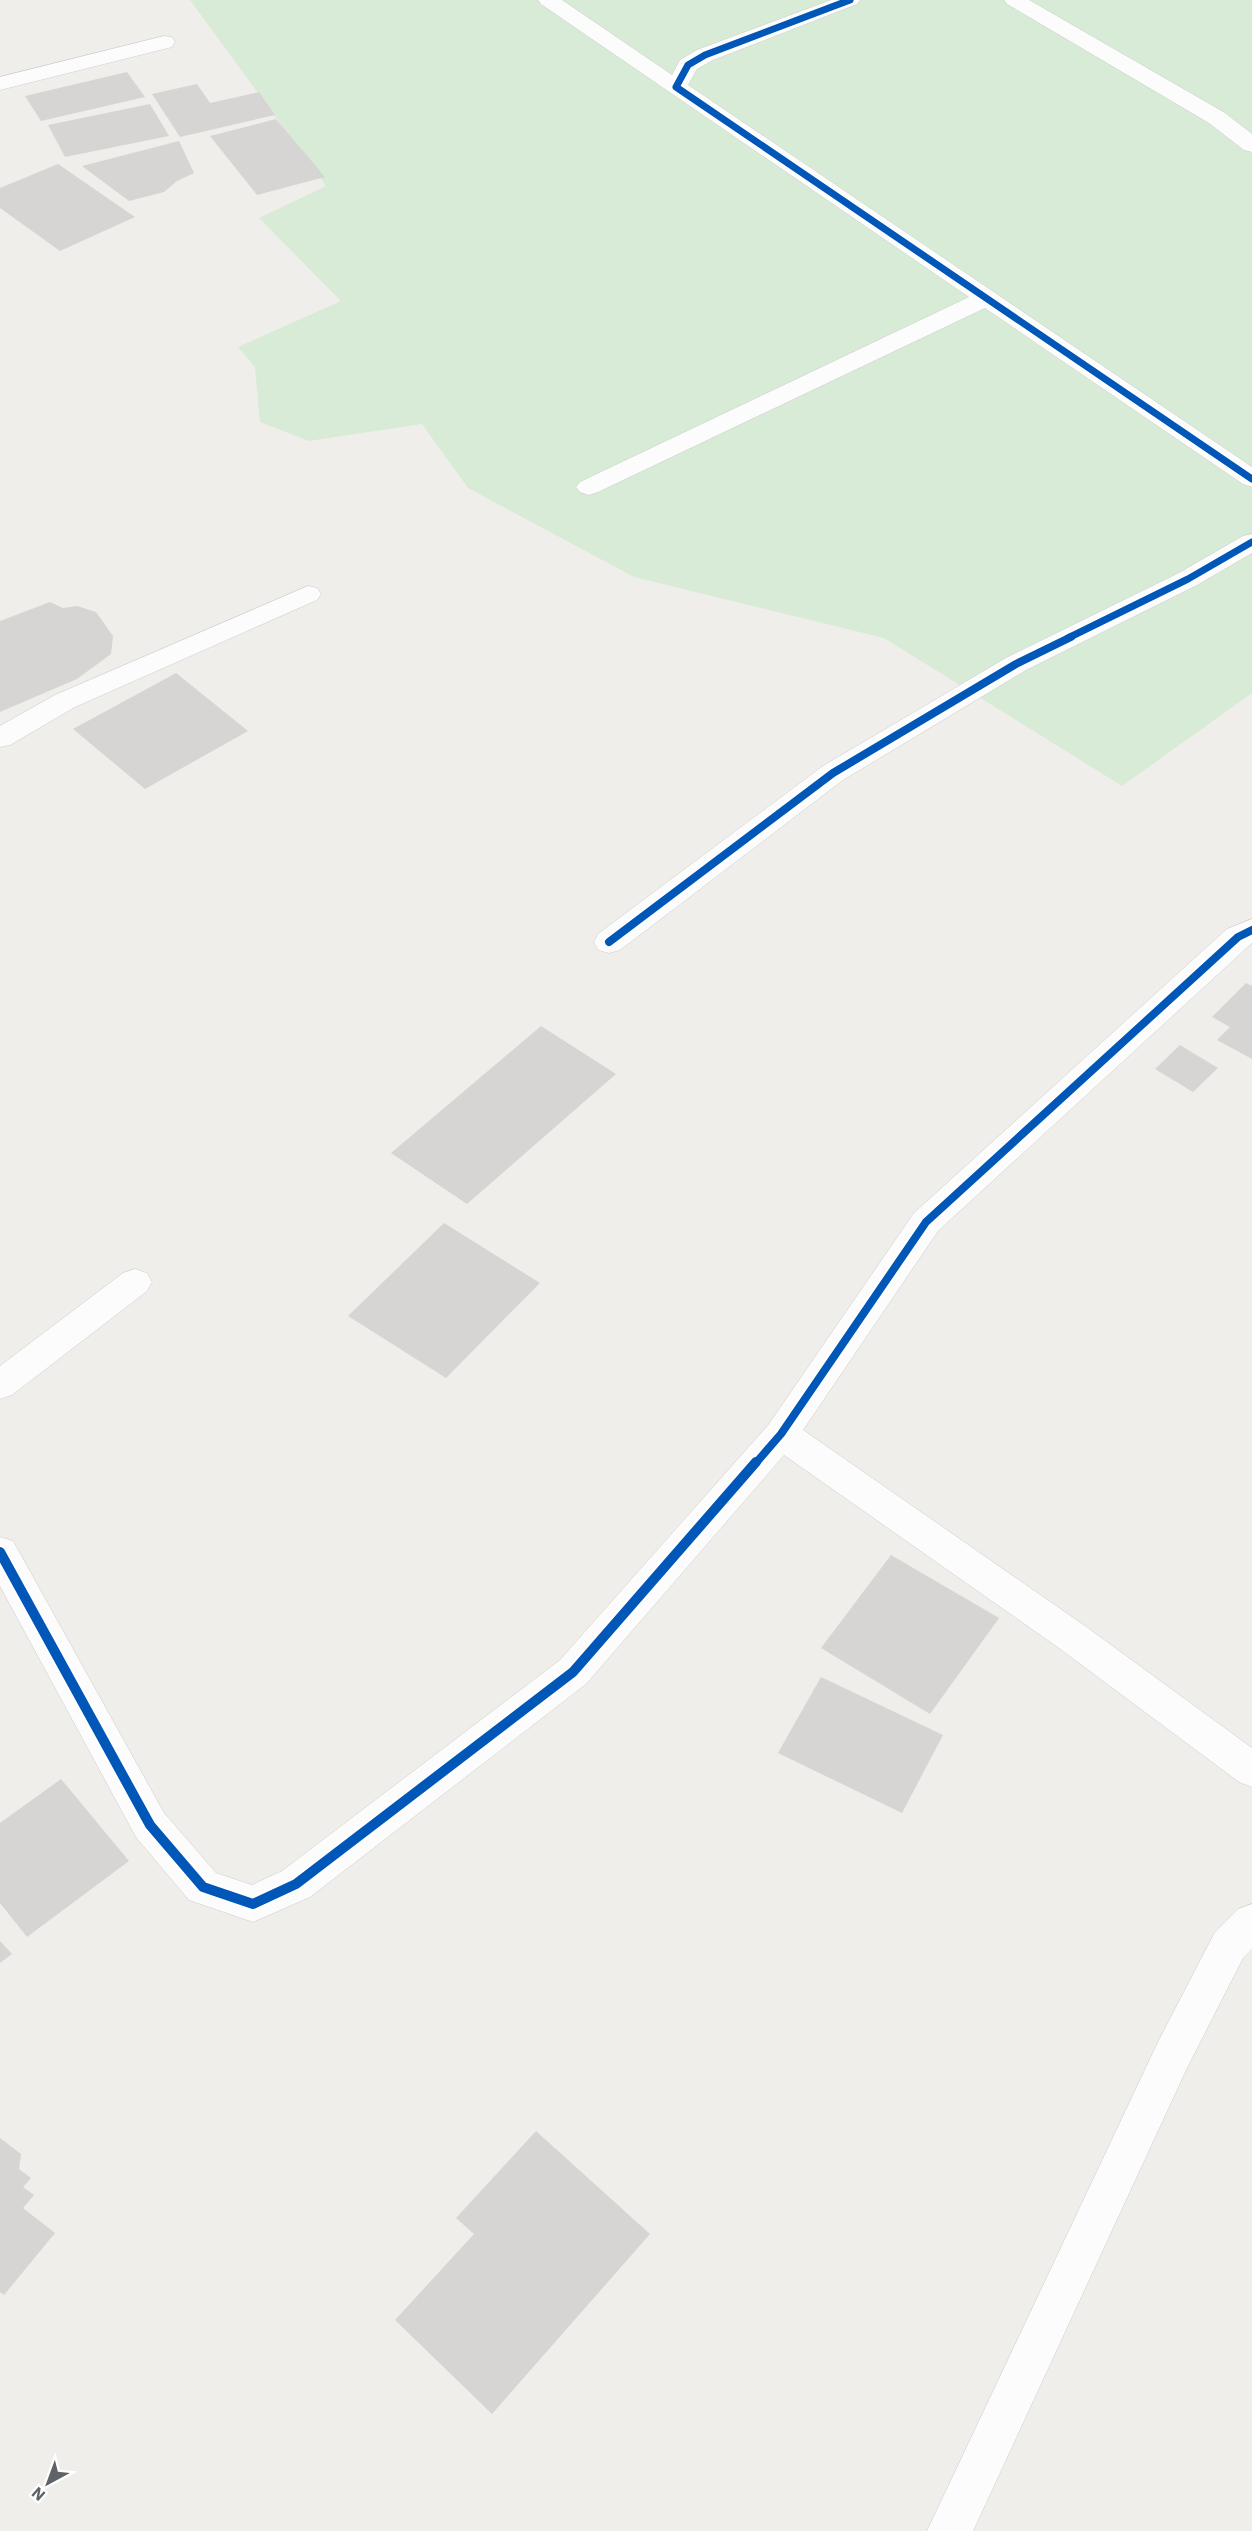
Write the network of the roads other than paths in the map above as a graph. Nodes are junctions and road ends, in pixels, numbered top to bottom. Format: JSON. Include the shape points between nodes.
{"nodes":[{"id":1,"x":548,"y":0,"type":"edge"},
{"id":2,"x":850,"y":0,"type":"edge"},
{"id":3,"x":1014,"y":0,"type":"edge"},
{"id":4,"x":164,"y":42,"type":"dead end"},
{"id":5,"x":0,"y":84,"type":"edge"},
{"id":6,"x":676,"y":87,"type":"junction"},
{"id":7,"x":1252,"y":145,"type":"edge"},
{"id":8,"x":986,"y":298,"type":"junction"},
{"id":9,"x":1252,"y":479,"type":"edge"},
{"id":10,"x":589,"y":487,"type":"dead end"},
{"id":11,"x":1252,"y":542,"type":"edge"},
{"id":12,"x":308,"y":594,"type":"dead end"},
{"id":13,"x":0,"y":738,"type":"edge"},
{"id":14,"x":1252,"y":930,"type":"edge"},
{"id":15,"x":609,"y":942,"type":"dead end"},
{"id":16,"x":135,"y":1282,"type":"dead end"},
{"id":17,"x":0,"y":1385,"type":"edge"},
{"id":18,"x":781,"y":1434,"type":"junction"},
{"id":19,"x":0,"y":1552,"type":"edge"},
{"id":20,"x":1252,"y":1770,"type":"edge"},
{"id":21,"x":1252,"y":1922,"type":"edge"},
{"id":22,"x":950,"y":2531,"type":"edge"}],
"edges":[{"from":1,"to":6,"type":"street"},
{"from":2,"to":6,"type":"street","via":[[705,56],[688,66]]},
{"from":3,"to":7,"type":"street","via":[[1217,118]]},
{"from":4,"to":5,"type":"street"},
{"from":6,"to":8,"type":"street"},
{"from":8,"to":9,"type":"street"},
{"from":8,"to":10,"type":"street"},
{"from":11,"to":15,"type":"street","via":[[1188,579],[1016,664],[833,773]]},
{"from":12,"to":13,"type":"street","via":[[65,701]]},
{"from":14,"to":18,"type":"street","via":[[1238,937],[926,1221]]},
{"from":16,"to":17,"type":"street"},
{"from":18,"to":19,"type":"street","via":[[573,1672],[296,1884],[253,1904],[203,1887],[150,1825]]},
{"from":18,"to":20,"type":"street","via":[[1072,1637]]},
{"from":21,"to":22,"type":"street","via":[[1229,1946],[1173,2054]]}]}
